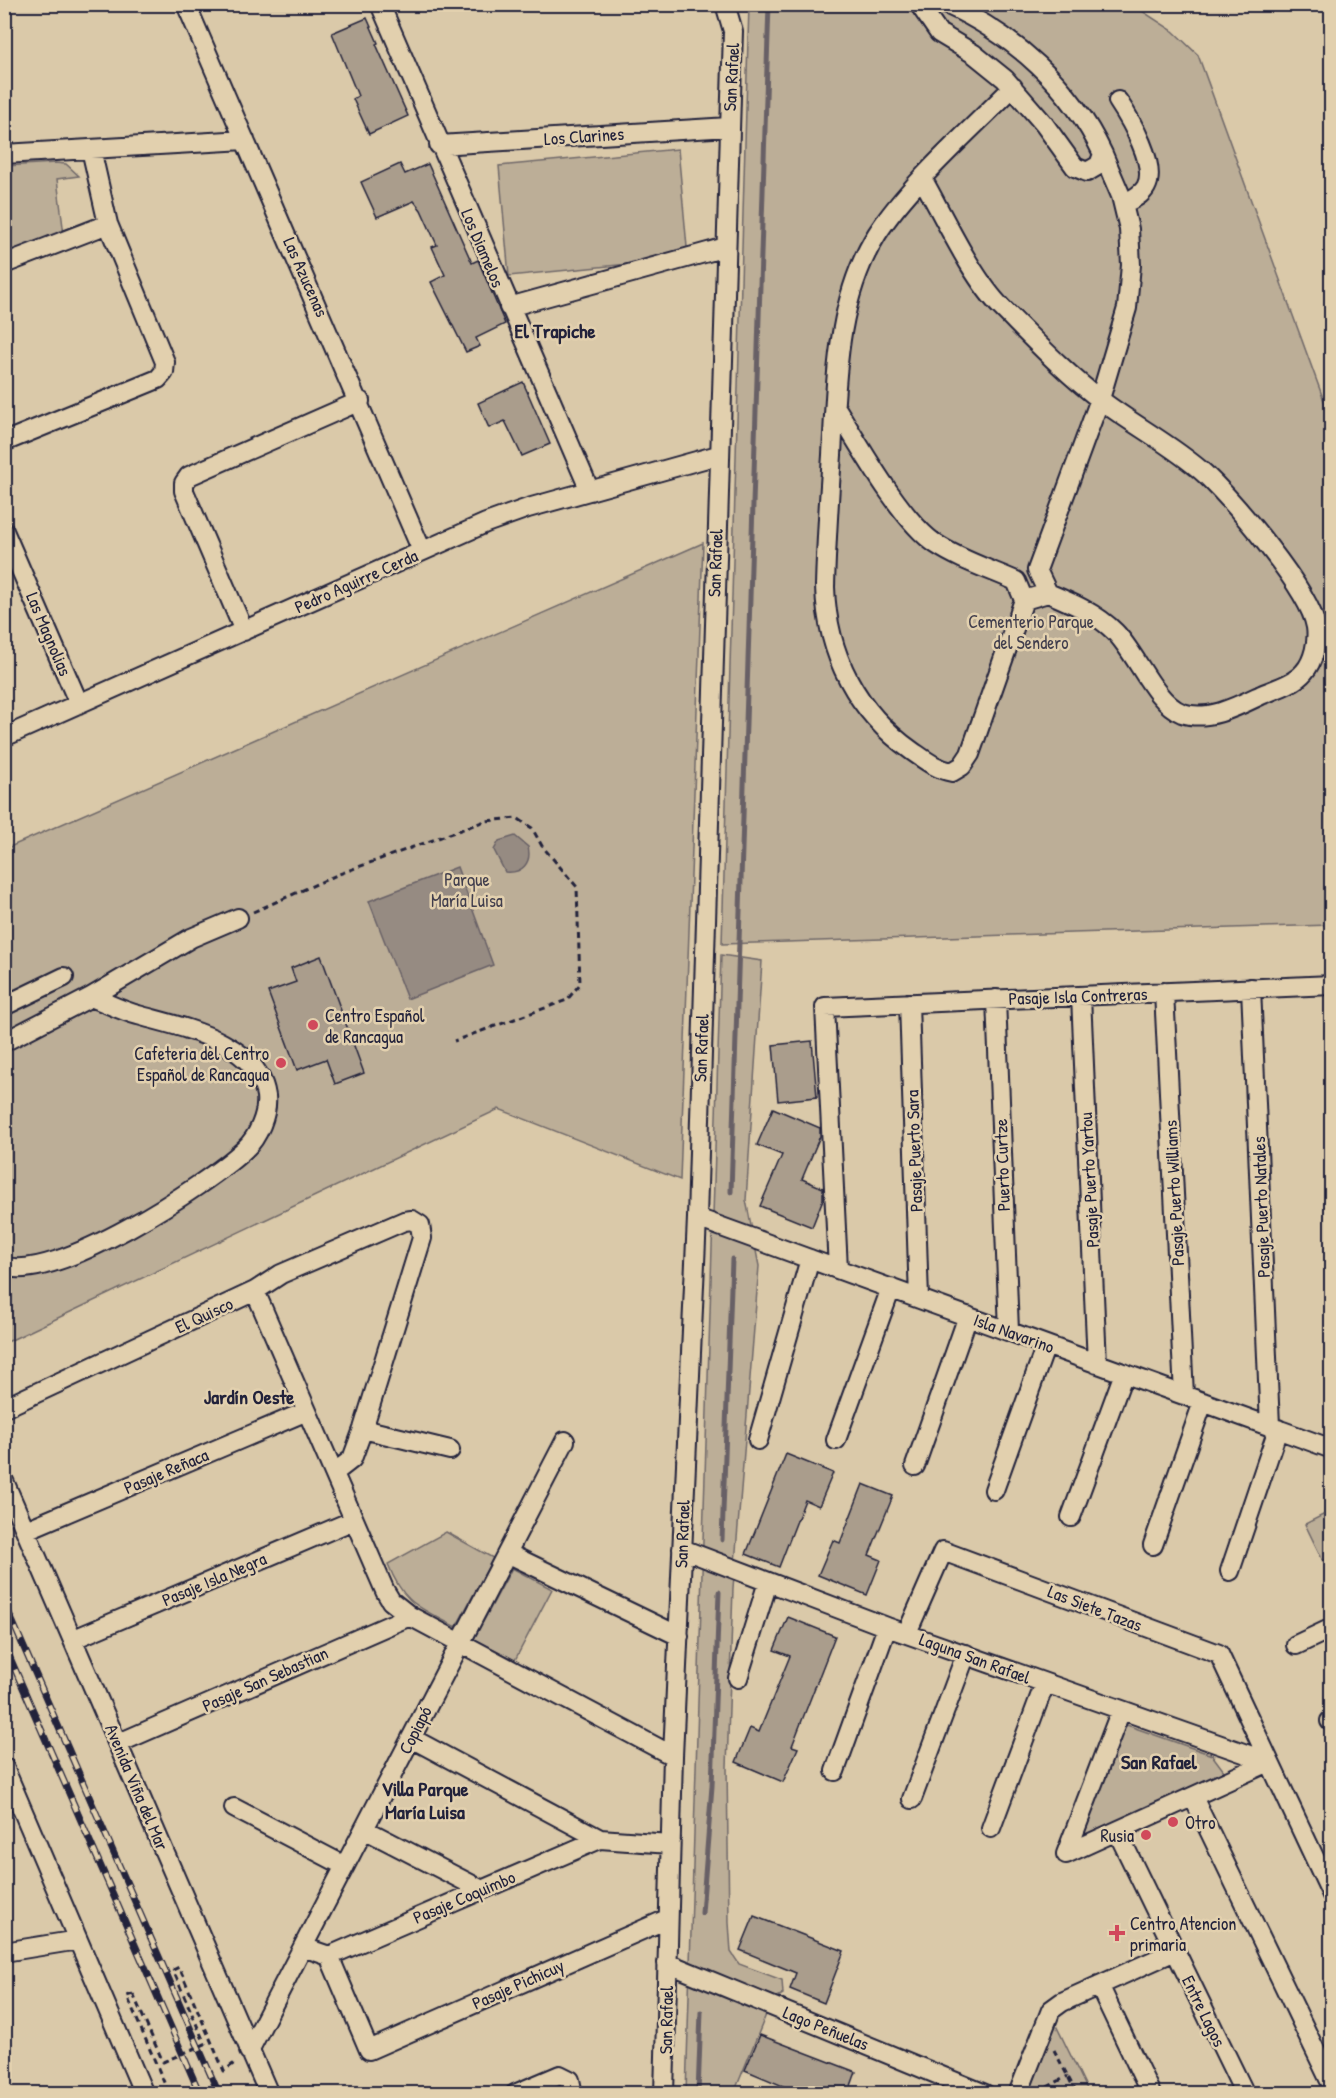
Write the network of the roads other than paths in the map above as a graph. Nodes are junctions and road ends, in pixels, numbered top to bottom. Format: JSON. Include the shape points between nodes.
{"nodes":[{"id":1,"x":186,"y":4,"type":"edge"},
{"id":2,"x":380,"y":4,"type":"edge"},
{"id":3,"x":725,"y":4,"type":"edge"},
{"id":4,"x":920,"y":4,"type":"edge"},
{"id":5,"x":946,"y":4,"type":"edge"},
{"id":6,"x":1013,"y":87,"type":"junction"},
{"id":7,"x":1118,"y":101,"type":"dead end"},
{"id":8,"x":729,"y":127,"type":"junction"},
{"id":9,"x":245,"y":140,"type":"junction"},
{"id":10,"x":439,"y":145,"type":"junction"},
{"id":11,"x":91,"y":149,"type":"junction"},
{"id":12,"x":4,"y":154,"type":"edge"},
{"id":13,"x":1103,"y":154,"type":"junction"},
{"id":14,"x":923,"y":180,"type":"junction"},
{"id":15,"x":1123,"y":204,"type":"junction"},
{"id":16,"x":108,"y":224,"type":"junction"},
{"id":17,"x":726,"y":247,"type":"junction"},
{"id":18,"x":4,"y":264,"type":"edge"},
{"id":19,"x":509,"y":307,"type":"junction"},
{"id":20,"x":1100,"y":399,"type":"junction"},
{"id":21,"x":360,"y":402,"type":"junction"},
{"id":22,"x":835,"y":406,"type":"junction"},
{"id":23,"x":4,"y":442,"type":"edge"},
{"id":24,"x":718,"y":455,"type":"junction"},
{"id":25,"x":590,"y":490,"type":"junction"},
{"id":26,"x":4,"y":531,"type":"edge"},
{"id":27,"x":422,"y":551,"type":"junction"},
{"id":28,"x":9,"y":553,"type":"edge"},
{"id":29,"x":1037,"y":570,"type":"junction"},
{"id":30,"x":1016,"y":581,"type":"junction"},
{"id":31,"x":1048,"y":593,"type":"junction"},
{"id":32,"x":1024,"y":600,"type":"junction"},
{"id":33,"x":244,"y":630,"type":"junction"},
{"id":34,"x":79,"y":704,"type":"junction"},
{"id":35,"x":4,"y":737,"type":"edge"},
{"id":36,"x":238,"y":918,"type":"road end"},
{"id":37,"x":64,"y":977,"type":"dead end"},
{"id":38,"x":1332,"y":985,"type":"edge"},
{"id":39,"x":1251,"y":988,"type":"junction"},
{"id":40,"x":1164,"y":992,"type":"junction"},
{"id":41,"x":1081,"y":996,"type":"junction"},
{"id":42,"x":92,"y":997,"type":"junction"},
{"id":43,"x":996,"y":999,"type":"junction"},
{"id":44,"x":909,"y":1003,"type":"junction"},
{"id":45,"x":4,"y":1006,"type":"edge"},
{"id":46,"x":4,"y":1042,"type":"edge"},
{"id":47,"x":697,"y":1218,"type":"junction"},
{"id":48,"x":810,"y":1259,"type":"junction"},
{"id":49,"x":4,"y":1266,"type":"edge"},
{"id":50,"x":838,"y":1269,"type":"junction"},
{"id":51,"x":891,"y":1288,"type":"junction"},
{"id":52,"x":255,"y":1291,"type":"junction"},
{"id":53,"x":920,"y":1299,"type":"junction"},
{"id":54,"x":968,"y":1316,"type":"junction"},
{"id":55,"x":1009,"y":1331,"type":"junction"},
{"id":56,"x":1046,"y":1345,"type":"junction"},
{"id":57,"x":1097,"y":1364,"type":"junction"},
{"id":58,"x":1124,"y":1373,"type":"junction"},
{"id":59,"x":1184,"y":1395,"type":"junction"},
{"id":60,"x":1203,"y":1402,"type":"junction"},
{"id":61,"x":4,"y":1408,"type":"edge"},
{"id":62,"x":307,"y":1411,"type":"junction"},
{"id":63,"x":1274,"y":1428,"type":"junction"},
{"id":64,"x":363,"y":1429,"type":"junction"},
{"id":65,"x":758,"y":1440,"type":"dead end"},
{"id":66,"x":836,"y":1440,"type":"dead end"},
{"id":67,"x":565,"y":1441,"type":"dead end"},
{"id":68,"x":1332,"y":1449,"type":"edge"},
{"id":69,"x":450,"y":1450,"type":"dead end"},
{"id":70,"x":915,"y":1466,"type":"dead end"},
{"id":71,"x":334,"y":1473,"type":"junction"},
{"id":72,"x":4,"y":1481,"type":"edge"},
{"id":73,"x":994,"y":1490,"type":"dead end"},
{"id":74,"x":1071,"y":1517,"type":"dead end"},
{"id":75,"x":354,"y":1520,"type":"junction"},
{"id":76,"x":26,"y":1530,"type":"junction"},
{"id":77,"x":1153,"y":1545,"type":"dead end"},
{"id":78,"x":682,"y":1549,"type":"junction"},
{"id":79,"x":507,"y":1553,"type":"junction"},
{"id":80,"x":1230,"y":1571,"type":"dead end"},
{"id":81,"x":768,"y":1582,"type":"junction"},
{"id":82,"x":410,"y":1616,"type":"junction"},
{"id":83,"x":887,"y":1627,"type":"junction"},
{"id":84,"x":1332,"y":1628,"type":"edge"},
{"id":85,"x":907,"y":1634,"type":"junction"},
{"id":86,"x":679,"y":1636,"type":"junction"},
{"id":87,"x":74,"y":1639,"type":"junction"},
{"id":88,"x":461,"y":1642,"type":"junction"},
{"id":89,"x":1296,"y":1645,"type":"dead end"},
{"id":90,"x":966,"y":1654,"type":"junction"},
{"id":91,"x":738,"y":1678,"type":"dead end"},
{"id":92,"x":1045,"y":1683,"type":"junction"},
{"id":93,"x":1121,"y":1710,"type":"junction"},
{"id":94,"x":411,"y":1738,"type":"junction"},
{"id":95,"x":119,"y":1743,"type":"junction"},
{"id":96,"x":673,"y":1756,"type":"junction"},
{"id":97,"x":1269,"y":1762,"type":"junction"},
{"id":98,"x":4,"y":1767,"type":"edge"},
{"id":99,"x":835,"y":1771,"type":"dead end"},
{"id":100,"x":1193,"y":1797,"type":"junction"},
{"id":101,"x":912,"y":1799,"type":"dead end"},
{"id":102,"x":234,"y":1808,"type":"dead end"},
{"id":103,"x":991,"y":1828,"type":"dead end"},
{"id":104,"x":364,"y":1829,"type":"junction"},
{"id":105,"x":1116,"y":1831,"type":"junction"},
{"id":106,"x":600,"y":1839,"type":"junction"},
{"id":107,"x":670,"y":1844,"type":"junction"},
{"id":108,"x":345,"y":1866,"type":"junction"},
{"id":109,"x":482,"y":1890,"type":"junction"},
{"id":110,"x":1332,"y":1895,"type":"edge"},
{"id":111,"x":668,"y":1919,"type":"junction"},
{"id":112,"x":78,"y":1940,"type":"junction"},
{"id":113,"x":303,"y":1947,"type":"junction"},
{"id":114,"x":1175,"y":1951,"type":"junction"},
{"id":115,"x":4,"y":1952,"type":"edge"},
{"id":116,"x":328,"y":1956,"type":"junction"},
{"id":117,"x":667,"y":1963,"type":"junction"},
{"id":118,"x":1099,"y":1985,"type":"junction"},
{"id":119,"x":249,"y":2051,"type":"junction"},
{"id":120,"x":1332,"y":2085,"type":"edge"},
{"id":121,"x":144,"y":2094,"type":"edge"},
{"id":122,"x":269,"y":2094,"type":"edge"},
{"id":123,"x":515,"y":2094,"type":"edge"},
{"id":124,"x":573,"y":2094,"type":"edge"},
{"id":125,"x":664,"y":2094,"type":"edge"},
{"id":126,"x":985,"y":2094,"type":"edge"},
{"id":127,"x":1018,"y":2094,"type":"edge"},
{"id":128,"x":1151,"y":2094,"type":"edge"},
{"id":129,"x":1245,"y":2094,"type":"edge"}],
"edges":[{"from":1,"to":9,"type":"street","name":"Las Azucenas"},
{"from":2,"to":10,"type":"street","name":"Los Diamelos"},
{"from":3,"to":8,"type":"street","name":"San Rafael","via":[[733,31]]},
{"from":4,"to":6,"type":"street","via":[[939,33]]},
{"from":5,"to":13,"type":"street","via":[[1000,34],[1042,68],[1074,106]]},
{"from":6,"to":13,"type":"street","via":[[1079,170],[1095,169]]},
{"from":6,"to":14,"type":"street"},
{"from":7,"to":15,"type":"street","via":[[1136,132],[1148,172],[1143,192]]},
{"from":8,"to":10,"type":"street","name":"Los Clarines"},
{"from":8,"to":17,"type":"street","name":"San Rafael"},
{"from":9,"to":11,"type":"street"},
{"from":9,"to":21,"type":"street","name":"Las Azucenas"},
{"from":10,"to":19,"type":"street","name":"Los Diamelos"},
{"from":11,"to":12,"type":"street"},
{"from":11,"to":16,"type":"street"},
{"from":13,"to":15,"type":"street"},
{"from":14,"to":20,"type":"street","via":[[999,305]]},
{"from":14,"to":22,"type":"street","via":[[886,220],[860,268],[845,319]]},
{"from":15,"to":20,"type":"street","via":[[1131,247],[1130,288],[1123,328]]},
{"from":16,"to":18,"type":"street"},
{"from":16,"to":23,"type":"street","via":[[165,362],[164,372],[158,379]]},
{"from":17,"to":19,"type":"street"},
{"from":17,"to":24,"type":"street","name":"San Rafael"},
{"from":19,"to":25,"type":"street","name":"Los Diamelos"},
{"from":20,"to":29,"type":"street"},
{"from":20,"to":31,"type":"street","via":[[1203,473],[1236,505],[1308,605],[1316,627],[1313,655],[1306,670],[1293,681],[1225,711],[1192,715],[1173,709],[1164,700],[1114,631],[1079,606]]},
{"from":21,"to":27,"type":"street","name":"Las Azucenas"},
{"from":21,"to":33,"type":"street","via":[[189,476],[184,483],[184,491]]},
{"from":22,"to":30,"type":"street","via":[[892,494],[934,543]]},
{"from":22,"to":32,"type":"street","via":[[826,611],[840,661],[870,715],[900,742],[942,770],[952,772],[962,766]]},
{"from":24,"to":25,"type":"street","name":"Pedro Aguirre Cerda"},
{"from":24,"to":47,"type":"street","name":"San Rafael"},
{"from":25,"to":27,"type":"street","name":"Pedro Aguirre Cerda","via":[[509,514]]},
{"from":26,"to":28,"type":"street","name":"Las Magnolias"},
{"from":27,"to":33,"type":"street","name":"Pedro Aguirre Cerda"},
{"from":28,"to":34,"type":"street","name":"Las Magnolias"},
{"from":29,"to":30,"type":"street"},
{"from":29,"to":31,"type":"street"},
{"from":30,"to":32,"type":"street"},
{"from":31,"to":32,"type":"street"},
{"from":33,"to":34,"type":"street","name":"Pedro Aguirre Cerda"},
{"from":34,"to":35,"type":"street","name":"Pedro Aguirre Cerda"},
{"from":36,"to":42,"type":"street","via":[[191,938]]},
{"from":37,"to":45,"type":"street"},
{"from":38,"to":39,"type":"street","name":"Pasaje Isla Contreras"},
{"from":39,"to":40,"type":"street","name":"Pasaje Isla Contreras"},
{"from":39,"to":63,"type":"street","name":"Pasaje Puerto Natales"},
{"from":40,"to":41,"type":"street","name":"Pasaje Isla Contreras"},
{"from":40,"to":59,"type":"street","name":"Pasaje Puerto Williams"},
{"from":41,"to":43,"type":"street","name":"Pasaje Isla Contreras"},
{"from":41,"to":57,"type":"street","name":"Pasaje Puerto Yartou"},
{"from":42,"to":46,"type":"street"},
{"from":42,"to":49,"type":"street","via":[[137,1015],[215,1037],[241,1056],[258,1075],[266,1096],[258,1133],[246,1149],[168,1205],[110,1238],[50,1264],[31,1268]]},
{"from":43,"to":44,"type":"street","name":"Pasaje Isla Contreras"},
{"from":43,"to":55,"type":"street","name":"Puerto Curtze"},
{"from":44,"to":50,"type":"street","name":"Pasaje Isla Contreras","via":[[825,1007]]},
{"from":44,"to":53,"type":"street","name":"Pasaje Puerto Sara"},
{"from":47,"to":48,"type":"street","name":"Isla Navarino"},
{"from":47,"to":78,"type":"street","name":"San Rafael"},
{"from":48,"to":50,"type":"street","name":"Isla Navarino"},
{"from":48,"to":65,"type":"street"},
{"from":50,"to":51,"type":"street","name":"Isla Navarino"},
{"from":51,"to":53,"type":"street","name":"Isla Navarino"},
{"from":51,"to":66,"type":"street"},
{"from":52,"to":61,"type":"street","name":"El Quisco"},
{"from":52,"to":62,"type":"street"},
{"from":52,"to":64,"type":"street","name":"El Quisco","via":[[273,1277],[404,1221],[416,1222],[422,1228]]},
{"from":53,"to":54,"type":"street","name":"Isla Navarino"},
{"from":54,"to":55,"type":"street","name":"Isla Navarino"},
{"from":54,"to":70,"type":"street"},
{"from":55,"to":56,"type":"street","name":"Isla Navarino"},
{"from":56,"to":57,"type":"street","name":"Isla Navarino"},
{"from":56,"to":73,"type":"street"},
{"from":57,"to":58,"type":"street","name":"Isla Navarino"},
{"from":58,"to":59,"type":"street","name":"Isla Navarino"},
{"from":58,"to":74,"type":"street"},
{"from":59,"to":60,"type":"street","name":"Isla Navarino"},
{"from":60,"to":63,"type":"street","name":"Isla Navarino"},
{"from":60,"to":77,"type":"street"},
{"from":62,"to":71,"type":"street"},
{"from":62,"to":76,"type":"street","name":"Pasaje Reñaca"},
{"from":63,"to":68,"type":"street","name":"Isla Navarino"},
{"from":63,"to":80,"type":"street"},
{"from":64,"to":69,"type":"street"},
{"from":64,"to":71,"type":"street","via":[[352,1460]]},
{"from":67,"to":79,"type":"street","name":"Copiapó"},
{"from":71,"to":75,"type":"street"},
{"from":72,"to":76,"type":"street","name":"Avenida Viña del Mar"},
{"from":75,"to":82,"type":"street","via":[[385,1591]]},
{"from":75,"to":87,"type":"street","name":"Pasaje Isla Negra"},
{"from":76,"to":87,"type":"street","name":"Avenida Viña del Mar"},
{"from":78,"to":81,"type":"street","name":"Laguna San Rafael"},
{"from":78,"to":86,"type":"street","name":"San Rafael"},
{"from":79,"to":86,"type":"street"},
{"from":79,"to":88,"type":"street","name":"Copiapó"},
{"from":81,"to":83,"type":"street","name":"Laguna San Rafael"},
{"from":81,"to":91,"type":"street"},
{"from":82,"to":88,"type":"street"},
{"from":82,"to":95,"type":"street","name":"Pasaje San Sebastian"},
{"from":83,"to":85,"type":"street","name":"Laguna San Rafael"},
{"from":83,"to":99,"type":"street"},
{"from":84,"to":89,"type":"street"},
{"from":85,"to":90,"type":"street","name":"Laguna San Rafael"},
{"from":85,"to":97,"type":"street","name":"Las Siete Tazas","via":[[943,1551],[1219,1654]]},
{"from":86,"to":96,"type":"street","name":"San Rafael"},
{"from":87,"to":95,"type":"street","name":"Avenida Viña del Mar"},
{"from":88,"to":94,"type":"street","name":"Copiapó"},
{"from":88,"to":96,"type":"street"},
{"from":90,"to":92,"type":"street","name":"Laguna San Rafael"},
{"from":90,"to":101,"type":"street"},
{"from":92,"to":93,"type":"street","name":"Laguna San Rafael"},
{"from":92,"to":103,"type":"street"},
{"from":93,"to":97,"type":"street","name":"Laguna San Rafael"},
{"from":93,"to":105,"type":"street","via":[[1066,1854]]},
{"from":94,"to":104,"type":"street","name":"Copiapó"},
{"from":94,"to":106,"type":"street"},
{"from":95,"to":119,"type":"street","name":"Avenida Viña del Mar"},
{"from":96,"to":107,"type":"street","name":"San Rafael"},
{"from":97,"to":100,"type":"street"},
{"from":97,"to":110,"type":"street"},
{"from":98,"to":112,"type":"street"},
{"from":100,"to":105,"type":"street"},
{"from":100,"to":120,"type":"street"},
{"from":102,"to":108,"type":"street"},
{"from":104,"to":108,"type":"street","name":"Copiapó"},
{"from":104,"to":109,"type":"street"},
{"from":105,"to":114,"type":"street","name":"Entre Lagos"},
{"from":106,"to":107,"type":"street"},
{"from":106,"to":109,"type":"street","name":"Pasaje Coquimbo"},
{"from":107,"to":111,"type":"street","name":"San Rafael"},
{"from":108,"to":113,"type":"street","name":"Copiapó"},
{"from":109,"to":116,"type":"street","name":"Pasaje Coquimbo"},
{"from":111,"to":116,"type":"street","name":"Pasaje Pichicuy","via":[[369,2049]]},
{"from":111,"to":117,"type":"street","name":"San Rafael"},
{"from":112,"to":115,"type":"street"},
{"from":112,"to":121,"type":"street"},
{"from":113,"to":116,"type":"street"},
{"from":113,"to":119,"type":"street","name":"Copiapó"},
{"from":114,"to":118,"type":"street"},
{"from":114,"to":129,"type":"street","name":"Entre Lagos"},
{"from":117,"to":125,"type":"street","name":"San Rafael"},
{"from":117,"to":126,"type":"street","name":"Lago Peñuelas"},
{"from":118,"to":127,"type":"street","via":[[1051,2010]]},
{"from":118,"to":128,"type":"street"},
{"from":119,"to":122,"type":"street","name":"Avenida Viña del Mar"},
{"from":123,"to":124,"type":"street","via":[[560,2075],[570,2080]]}]}
